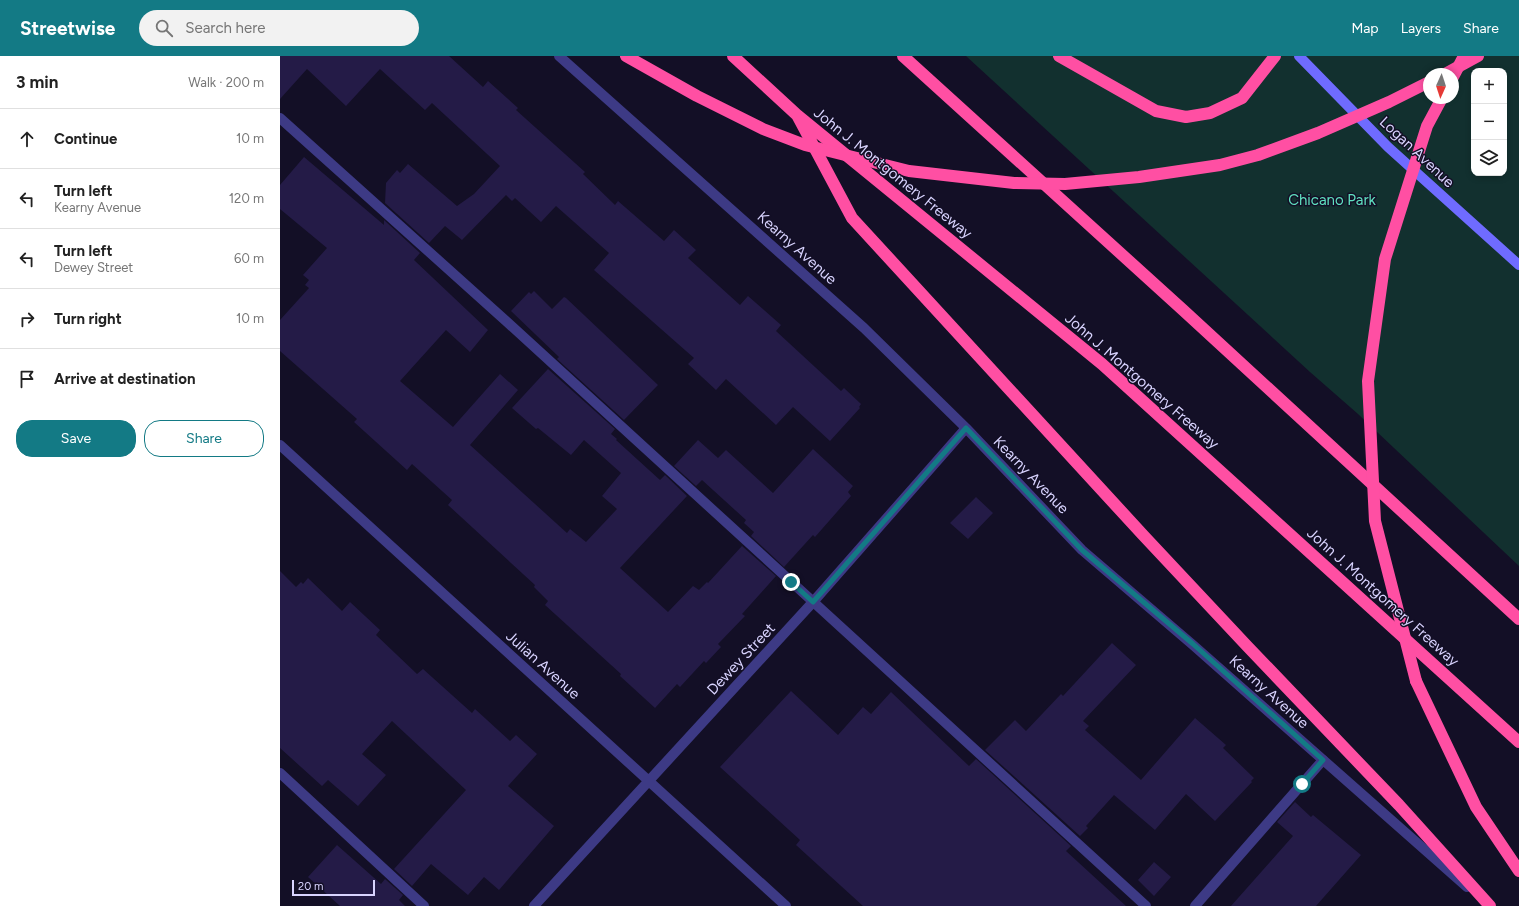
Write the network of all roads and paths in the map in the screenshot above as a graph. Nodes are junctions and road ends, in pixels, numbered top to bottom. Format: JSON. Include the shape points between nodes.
{"nodes":[{"id":1,"x":559,"y":56,"type":"edge"},
{"id":2,"x":626,"y":56,"type":"edge"},
{"id":3,"x":733,"y":56,"type":"edge"},
{"id":4,"x":903,"y":56,"type":"edge"},
{"id":5,"x":1059,"y":56,"type":"edge"},
{"id":6,"x":1275,"y":56,"type":"edge"},
{"id":7,"x":1299,"y":56,"type":"edge"},
{"id":8,"x":1464,"y":56,"type":"edge"},
{"id":9,"x":1478,"y":56,"type":"edge"},
{"id":10,"x":1458,"y":68,"type":"edge"},
{"id":11,"x":1459,"y":70,"type":"edge"},
{"id":12,"x":1423,"y":85,"type":"edge"},
{"id":13,"x":1439,"y":104,"type":"edge"},
{"id":14,"x":797,"y":115,"type":"junction"},
{"id":15,"x":280,"y":118,"type":"edge"},
{"id":16,"x":1519,"y":265,"type":"edge"},
{"id":17,"x":966,"y":428,"type":"junction"},
{"id":18,"x":280,"y":445,"type":"edge"},
{"id":19,"x":813,"y":602,"type":"junction"},
{"id":20,"x":1519,"y":619,"type":"edge"},
{"id":21,"x":1519,"y":742,"type":"edge"},
{"id":22,"x":1323,"y":760,"type":"junction"},
{"id":23,"x":280,"y":773,"type":"edge"},
{"id":24,"x":648,"y":781,"type":"junction"},
{"id":25,"x":1519,"y":871,"type":"edge"},
{"id":26,"x":424,"y":906,"type":"edge"},
{"id":27,"x":534,"y":906,"type":"edge"},
{"id":28,"x":786,"y":906,"type":"edge"},
{"id":29,"x":1146,"y":906,"type":"edge"},
{"id":30,"x":1195,"y":906,"type":"edge"},
{"id":31,"x":1489,"y":906,"type":"edge"}],
"edges":[{"from":1,"to":17,"type":"street","name":"Kearny Avenue","via":[[864,328]]},
{"from":2,"to":12,"type":"highway","bridge":true,"via":[[763,129],[805,145],[909,171],[1014,183],[1073,183],[1139,177],[1220,165],[1258,155],[1318,133]]},
{"from":3,"to":14,"type":"highway","name":"John J. Montgomery Freeway"},
{"from":4,"to":20,"type":"highway"},
{"from":5,"to":6,"type":"highway","via":[[1156,111],[1186,117],[1210,113],[1242,98]]},
{"from":7,"to":16,"type":"main road","name":"Logan Avenue","via":[[1388,147]]},
{"from":8,"to":10,"type":"highway","bridge":true},
{"from":9,"to":11,"type":"highway"},
{"from":13,"to":25,"type":"highway","bridge":true,"via":[[1428,126],[1385,259],[1368,381],[1375,520],[1416,681],[1476,807]]},
{"from":14,"to":21,"type":"highway","name":"John J. Montgomery Freeway","via":[[1102,364]]},
{"from":14,"to":31,"type":"highway","via":[[852,218]]},
{"from":15,"to":19,"type":"street"},
{"from":17,"to":19,"type":"street","name":"Dewey Street"},
{"from":17,"to":22,"type":"street","name":"Kearny Avenue","via":[[1082,550],[1193,644]]},
{"from":18,"to":24,"type":"street","name":"Julian Avenue"},
{"from":19,"to":24,"type":"street","name":"Dewey Street"},
{"from":19,"to":29,"type":"street"},
{"from":22,"to":30,"type":"street"},
{"from":22,"to":31,"type":"street","name":"Kearny Avenue"},
{"from":23,"to":26,"type":"street"},
{"from":24,"to":27,"type":"street","name":"Dewey Street"},
{"from":24,"to":28,"type":"street","name":"Julian Avenue"}]}
